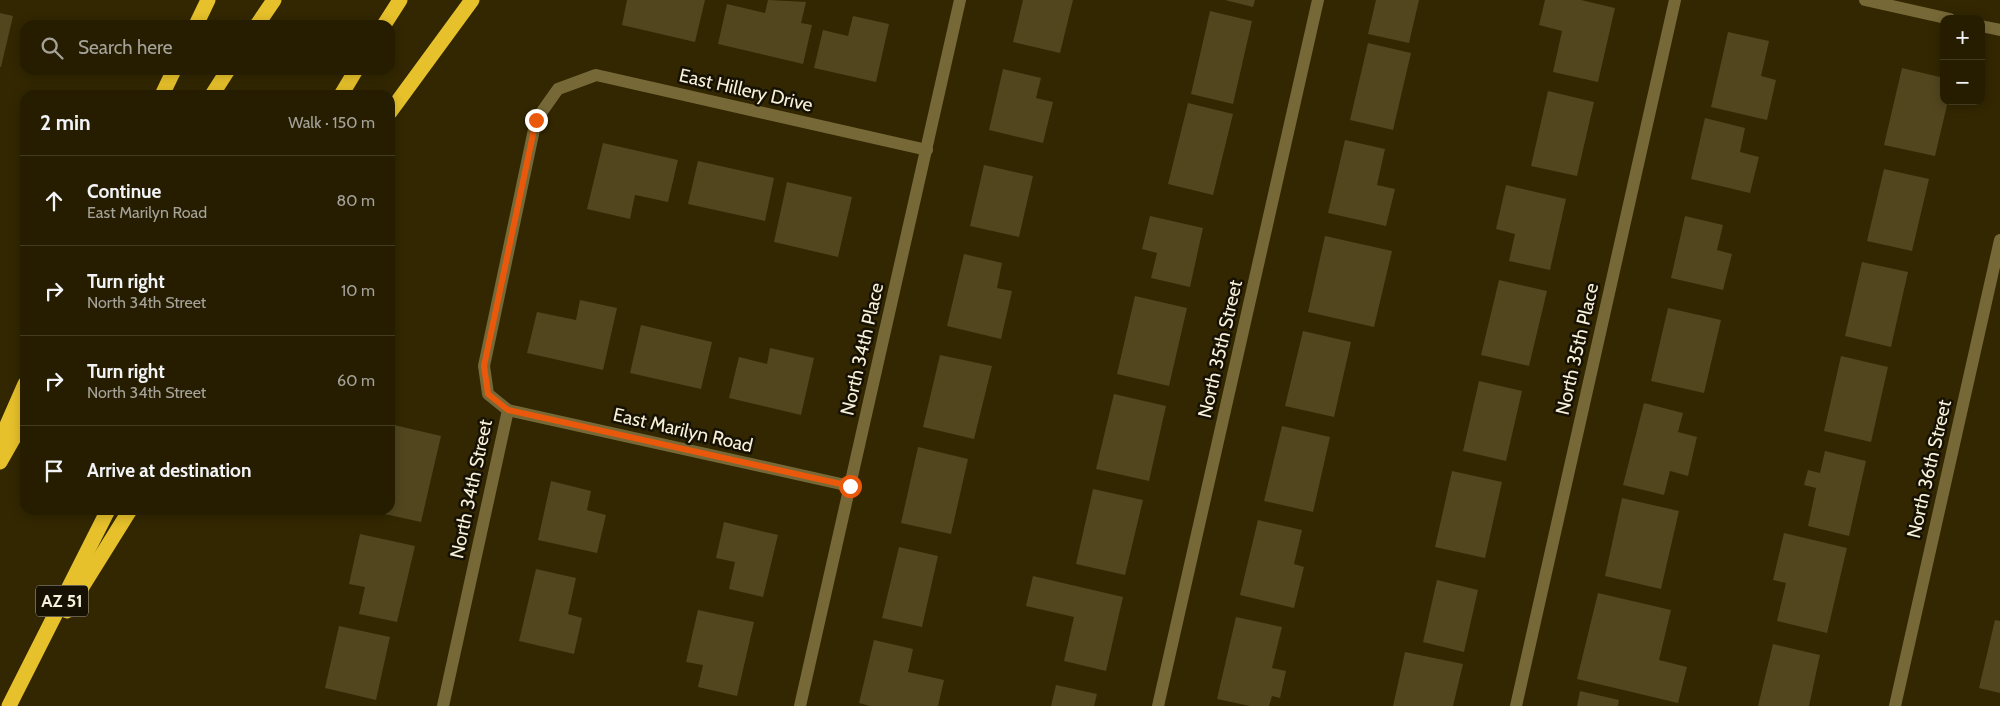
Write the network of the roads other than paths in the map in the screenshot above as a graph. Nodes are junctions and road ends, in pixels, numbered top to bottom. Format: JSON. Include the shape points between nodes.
{"nodes":[{"id":1,"x":208,"y":0,"type":"edge"},
{"id":2,"x":274,"y":0,"type":"edge"},
{"id":3,"x":400,"y":0,"type":"edge"},
{"id":4,"x":472,"y":0,"type":"edge"},
{"id":5,"x":960,"y":0,"type":"edge"},
{"id":6,"x":1318,"y":0,"type":"edge"},
{"id":7,"x":1675,"y":0,"type":"edge"},
{"id":8,"x":1865,"y":0,"type":"edge"},
{"id":9,"x":1940,"y":17,"type":"edge"},
{"id":10,"x":198,"y":20,"type":"edge"},
{"id":11,"x":260,"y":20,"type":"edge"},
{"id":12,"x":387,"y":20,"type":"edge"},
{"id":13,"x":1985,"y":27,"type":"edge"},
{"id":14,"x":2000,"y":30,"type":"edge"},
{"id":15,"x":172,"y":75,"type":"edge"},
{"id":16,"x":225,"y":75,"type":"edge"},
{"id":17,"x":353,"y":75,"type":"edge"},
{"id":18,"x":558,"y":89,"type":"joint"},
{"id":19,"x":164,"y":90,"type":"edge"},
{"id":20,"x":215,"y":90,"type":"edge"},
{"id":21,"x":344,"y":90,"type":"edge"},
{"id":22,"x":395,"y":105,"type":"edge"},
{"id":23,"x":928,"y":150,"type":"junction"},
{"id":24,"x":2000,"y":240,"type":"edge"},
{"id":25,"x":20,"y":395,"type":"edge"},
{"id":26,"x":508,"y":410,"type":"junction"},
{"id":27,"x":20,"y":427,"type":"edge"},
{"id":28,"x":0,"y":441,"type":"edge"},
{"id":29,"x":0,"y":462,"type":"edge"},
{"id":30,"x":850,"y":486,"type":"junction"},
{"id":31,"x":105,"y":515,"type":"edge"},
{"id":32,"x":127,"y":515,"type":"edge"},
{"id":33,"x":12,"y":699,"type":"edge"},
{"id":34,"x":442,"y":706,"type":"edge"},
{"id":35,"x":800,"y":706,"type":"edge"},
{"id":36,"x":1158,"y":706,"type":"edge"},
{"id":37,"x":1516,"y":706,"type":"edge"},
{"id":38,"x":1895,"y":706,"type":"edge"}],
"edges":[{"from":1,"to":10,"type":"highway"},
{"from":2,"to":11,"type":"highway"},
{"from":3,"to":12,"type":"highway"},
{"from":4,"to":22,"type":"highway"},
{"from":5,"to":23,"type":"street","name":"North 34th Place"},
{"from":6,"to":36,"type":"street","name":"North 35th Street"},
{"from":7,"to":37,"type":"street","name":"North 35th Place"},
{"from":8,"to":9,"type":"street"},
{"from":13,"to":14,"type":"street"},
{"from":15,"to":19,"type":"highway"},
{"from":16,"to":20,"type":"highway"},
{"from":17,"to":21,"type":"highway"},
{"from":18,"to":23,"type":"street","name":"East Hillery Drive","via":[[596,75]]},
{"from":18,"to":26,"type":"street","name":"North 34th Street","via":[[536,120],[484,366],[488,394]]},
{"from":23,"to":30,"type":"street","name":"North 34th Place"},
{"from":24,"to":38,"type":"street","name":"North 36th Street"},
{"from":25,"to":28,"type":"highway"},
{"from":26,"to":30,"type":"street","name":"East Marilyn Road"},
{"from":26,"to":34,"type":"street","name":"North 34th Street"},
{"from":27,"to":29,"type":"highway"},
{"from":30,"to":35,"type":"street","name":"North 34th Place"},
{"from":31,"to":33,"type":"highway","number":"AZ 51"},
{"from":32,"to":33,"type":"highway"}]}
